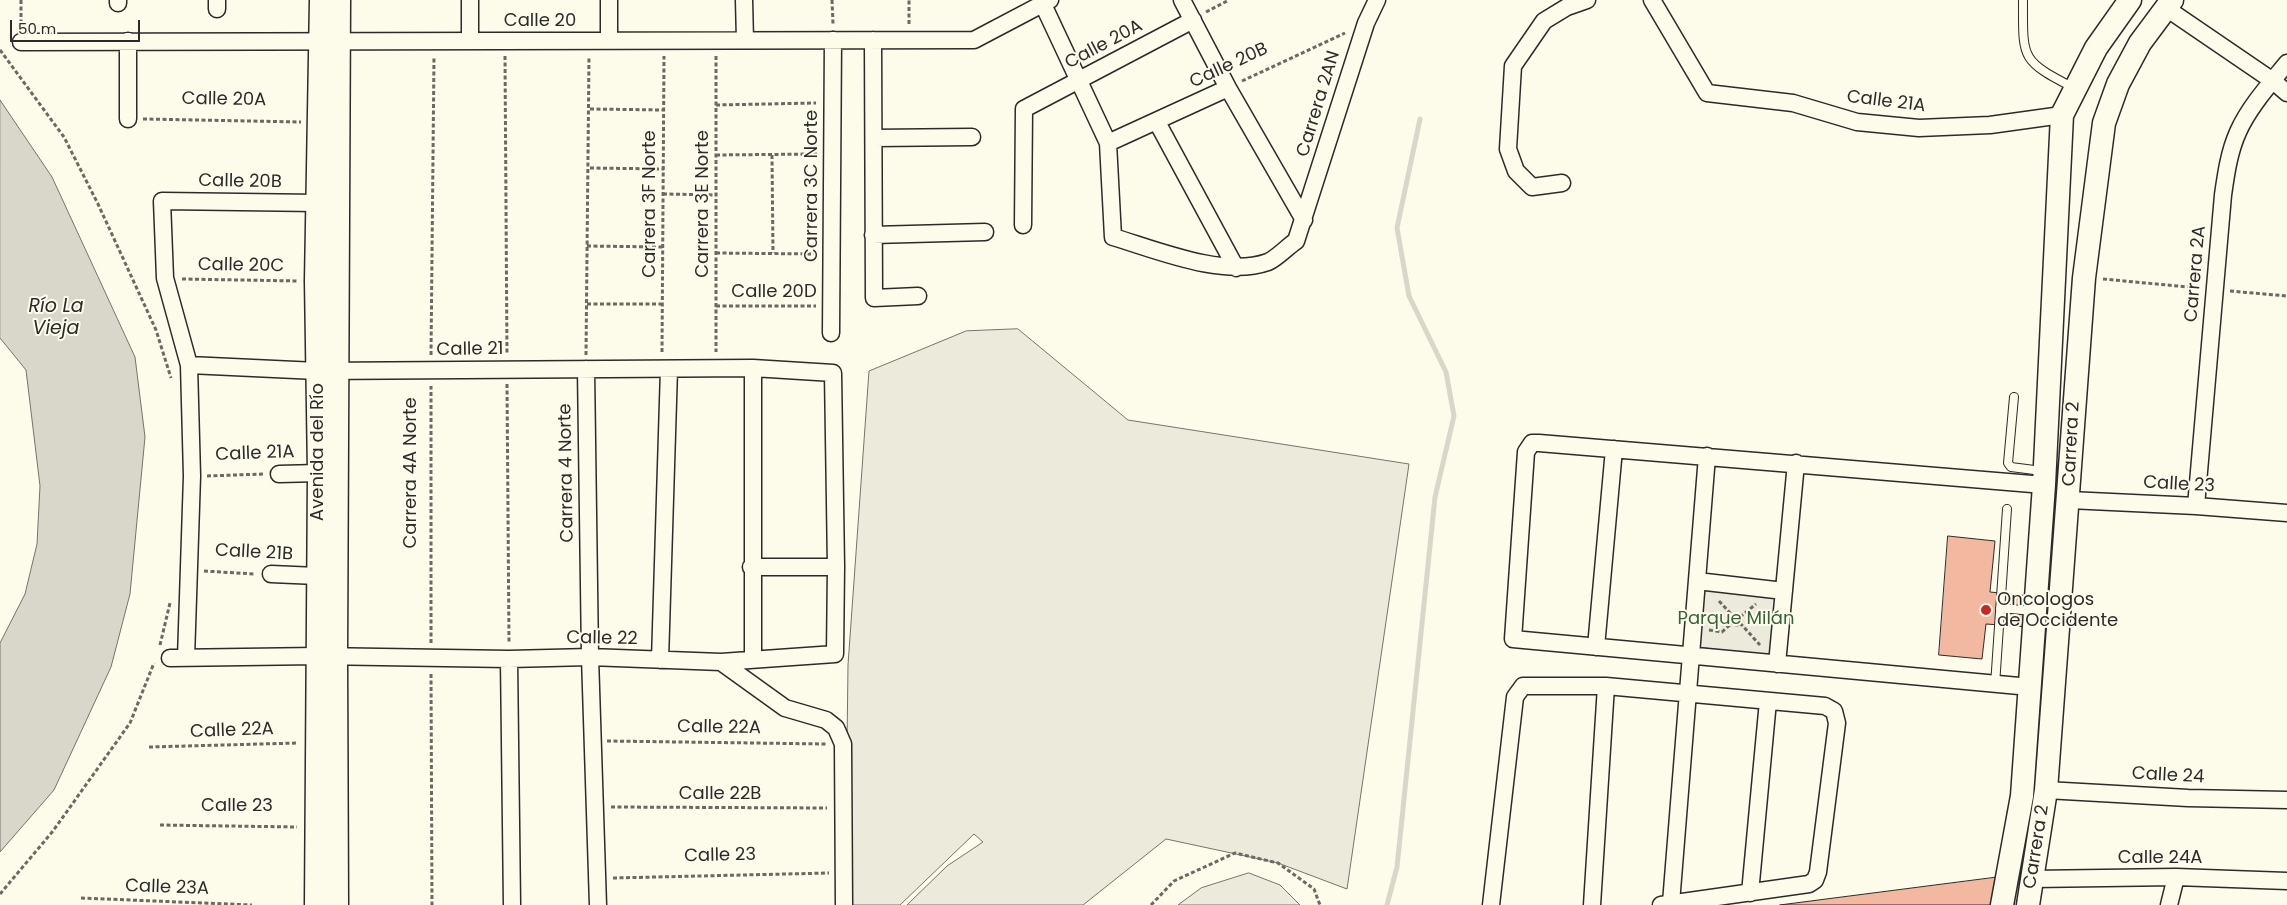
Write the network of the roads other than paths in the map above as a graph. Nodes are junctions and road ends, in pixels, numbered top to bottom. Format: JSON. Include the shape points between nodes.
{"nodes":[{"id":1,"x":321,"y":0,"type":"edge"},
{"id":2,"x":339,"y":0,"type":"edge"},
{"id":3,"x":470,"y":0,"type":"edge"},
{"id":4,"x":609,"y":0,"type":"edge"},
{"id":5,"x":744,"y":0,"type":"edge"},
{"id":6,"x":1182,"y":0,"type":"edge"},
{"id":7,"x":1377,"y":0,"type":"edge"},
{"id":8,"x":1587,"y":0,"type":"edge"},
{"id":9,"x":1652,"y":0,"type":"edge"},
{"id":10,"x":2023,"y":0,"type":"edge"},
{"id":11,"x":1044,"y":1,"type":"edge"},
{"id":12,"x":2124,"y":4,"type":"edge"},
{"id":13,"x":2169,"y":4,"type":"edge"},
{"id":14,"x":1192,"y":20,"type":"junction"},
{"id":15,"x":745,"y":40,"type":"junction"},
{"id":16,"x":833,"y":40,"type":"junction"},
{"id":17,"x":873,"y":40,"type":"junction"},
{"id":18,"x":330,"y":41,"type":"junction"},
{"id":19,"x":470,"y":41,"type":"junction"},
{"id":20,"x":609,"y":41,"type":"junction"},
{"id":21,"x":21,"y":42,"type":"road end"},
{"id":22,"x":128,"y":42,"type":"junction"},
{"id":23,"x":2287,"y":63,"type":"edge"},
{"id":24,"x":2273,"y":80,"type":"junction"},
{"id":25,"x":1079,"y":81,"type":"junction"},
{"id":26,"x":1228,"y":88,"type":"junction"},
{"id":27,"x":2074,"y":88,"type":"junction"},
{"id":28,"x":2287,"y":93,"type":"edge"},
{"id":29,"x":2062,"y":115,"type":"junction"},
{"id":30,"x":128,"y":119,"type":"road end"},
{"id":31,"x":1157,"y":122,"type":"junction"},
{"id":32,"x":972,"y":137,"type":"dead end"},
{"id":33,"x":874,"y":138,"type":"junction"},
{"id":34,"x":1108,"y":143,"type":"junction"},
{"id":35,"x":1562,"y":183,"type":"dead end"},
{"id":36,"x":318,"y":203,"type":"junction"},
{"id":37,"x":1304,"y":220,"type":"junction"},
{"id":38,"x":1023,"y":225,"type":"dead end"},
{"id":39,"x":985,"y":232,"type":"dead end"},
{"id":40,"x":874,"y":235,"type":"junction"},
{"id":41,"x":1236,"y":268,"type":"junction"},
{"id":42,"x":918,"y":296,"type":"dead end"},
{"id":43,"x":831,"y":333,"type":"dead end"},
{"id":44,"x":189,"y":365,"type":"junction"},
{"id":45,"x":753,"y":368,"type":"junction"},
{"id":46,"x":665,"y":369,"type":"junction"},
{"id":47,"x":586,"y":370,"type":"junction"},
{"id":48,"x":328,"y":371,"type":"junction"},
{"id":49,"x":2014,"y":397,"type":"dead end"},
{"id":50,"x":1614,"y":449,"type":"junction"},
{"id":51,"x":1707,"y":456,"type":"junction"},
{"id":52,"x":1796,"y":463,"type":"junction"},
{"id":53,"x":319,"y":473,"type":"junction"},
{"id":54,"x":279,"y":474,"type":"road end"},
{"id":55,"x":2044,"y":478,"type":"junction"},
{"id":56,"x":2069,"y":500,"type":"junction"},
{"id":57,"x":2196,"y":506,"type":"junction"},
{"id":58,"x":2007,"y":509,"type":"dead end"},
{"id":59,"x":2287,"y":513,"type":"edge"},
{"id":60,"x":751,"y":567,"type":"junction"},
{"id":61,"x":836,"y":567,"type":"junction"},
{"id":62,"x":271,"y":574,"type":"road end"},
{"id":63,"x":317,"y":576,"type":"junction"},
{"id":64,"x":1696,"y":581,"type":"junction"},
{"id":65,"x":1784,"y":590,"type":"junction"},
{"id":66,"x":2000,"y":608,"type":"junction"},
{"id":67,"x":2035,"y":611,"type":"junction"},
{"id":68,"x":1596,"y":647,"type":"junction"},
{"id":69,"x":326,"y":656,"type":"junction"},
{"id":70,"x":1691,"y":656,"type":"junction"},
{"id":71,"x":590,"y":657,"type":"junction"},
{"id":72,"x":752,"y":658,"type":"junction"},
{"id":73,"x":509,"y":659,"type":"junction"},
{"id":74,"x":660,"y":660,"type":"junction"},
{"id":75,"x":720,"y":662,"type":"junction"},
{"id":76,"x":1777,"y":664,"type":"junction"},
{"id":77,"x":1995,"y":685,"type":"junction"},
{"id":78,"x":1606,"y":686,"type":"junction"},
{"id":79,"x":2030,"y":687,"type":"junction"},
{"id":80,"x":1688,"y":695,"type":"junction"},
{"id":81,"x":1768,"y":701,"type":"junction"},
{"id":82,"x":2046,"y":790,"type":"junction"},
{"id":83,"x":2287,"y":800,"type":"edge"},
{"id":84,"x":2176,"y":877,"type":"junction"},
{"id":85,"x":2032,"y":879,"type":"junction"},
{"id":86,"x":2287,"y":881,"type":"edge"},
{"id":87,"x":1750,"y":894,"type":"junction"},
{"id":88,"x":1666,"y":904,"type":"edge"},
{"id":89,"x":316,"y":905,"type":"edge"},
{"id":90,"x":338,"y":905,"type":"edge"},
{"id":91,"x":512,"y":905,"type":"edge"},
{"id":92,"x":598,"y":905,"type":"edge"},
{"id":93,"x":844,"y":905,"type":"edge"},
{"id":94,"x":1491,"y":905,"type":"edge"},
{"id":95,"x":1592,"y":905,"type":"edge"},
{"id":96,"x":2002,"y":905,"type":"edge"},
{"id":97,"x":2028,"y":905,"type":"edge"},
{"id":98,"x":2169,"y":905,"type":"edge"}],
"edges":[{"from":1,"to":18,"type":"street","name":"Avenida del Río"},
{"from":2,"to":18,"type":"street","name":"Avenida del Río"},
{"from":3,"to":19,"type":"street"},
{"from":4,"to":20,"type":"street"},
{"from":5,"to":15,"type":"street"},
{"from":6,"to":14,"type":"street"},
{"from":7,"to":37,"type":"street","name":"Carrera 2AN","via":[[1366,23]]},
{"from":8,"to":35,"type":"street","via":[[1544,20],[1513,66],[1508,149],[1516,171],[1532,187]]},
{"from":9,"to":29,"type":"street","name":"Calle 21A","via":[[1707,93],[1793,104],[1857,122],[1919,128],[1990,125]]},
{"from":10,"to":27,"type":"lane","via":[[2023,42],[2028,57],[2039,70]]},
{"from":11,"to":17,"type":"street","name":"Calle 20","via":[[974,40]]},
{"from":11,"to":25,"type":"street"},
{"from":12,"to":27,"type":"street","name":"Carrera 2"},
{"from":13,"to":24,"type":"street"},
{"from":13,"to":56,"type":"street","name":"Carrera 2","via":[[2140,43],[2118,84],[2104,123],[2084,278]]},
{"from":14,"to":25,"type":"street","name":"Calle 20A"},
{"from":14,"to":26,"type":"street"},
{"from":15,"to":16,"type":"street","name":"Calle 20"},
{"from":15,"to":20,"type":"street","name":"Calle 20"},
{"from":16,"to":17,"type":"street","name":"Calle 20"},
{"from":16,"to":43,"type":"street","name":"Carrera 3C Norte"},
{"from":17,"to":33,"type":"street"},
{"from":18,"to":19,"type":"street","name":"Calle 20"},
{"from":18,"to":22,"type":"street","name":"Calle 20"},
{"from":18,"to":36,"type":"street","name":"Avenida del Río","via":[[320,122]]},
{"from":18,"to":48,"type":"street","name":"Avenida del Río"},
{"from":19,"to":20,"type":"street","name":"Calle 20"},
{"from":21,"to":22,"type":"street","name":"Calle 20"},
{"from":22,"to":30,"type":"street"},
{"from":23,"to":24,"type":"street","name":"Carrera 2A"},
{"from":24,"to":28,"type":"street"},
{"from":24,"to":57,"type":"street","name":"Carrera 2A","via":[[2249,112],[2232,147],[2222,195]]},
{"from":25,"to":34,"type":"street"},
{"from":25,"to":38,"type":"street","name":"Calle 20A","via":[[1024,110]]},
{"from":26,"to":31,"type":"street","name":"Calle 20B"},
{"from":26,"to":37,"type":"street"},
{"from":27,"to":29,"type":"street","name":"Carrera 2"},
{"from":29,"to":55,"type":"street","name":"Carrera 2"},
{"from":31,"to":34,"type":"street","name":"Calle 20B"},
{"from":31,"to":41,"type":"street"},
{"from":32,"to":33,"type":"street"},
{"from":33,"to":40,"type":"street"},
{"from":34,"to":41,"type":"street","name":"Carrera 2AN","via":[[1113,237],[1190,260]]},
{"from":36,"to":44,"type":"street","name":"Calle 20B","via":[[162,201],[165,278]]},
{"from":36,"to":48,"type":"street","name":"Avenida del Río","via":[[316,281]]},
{"from":37,"to":41,"type":"street","name":"Carrera 2AN","via":[[1296,241],[1270,262]]},
{"from":39,"to":40,"type":"street"},
{"from":40,"to":42,"type":"street","via":[[874,298]]},
{"from":44,"to":48,"type":"street","name":"Calle 21"},
{"from":44,"to":69,"type":"street","name":"Calle 22","via":[[190,571],[168,654]]},
{"from":45,"to":46,"type":"street","name":"Calle 21"},
{"from":45,"to":60,"type":"street"},
{"from":45,"to":61,"type":"street","name":"Calle 21","via":[[833,373]]},
{"from":46,"to":47,"type":"street","name":"Calle 21"},
{"from":46,"to":74,"type":"street"},
{"from":47,"to":48,"type":"street","name":"Calle 21"},
{"from":47,"to":71,"type":"street","name":"Carrera 4 Norte"},
{"from":48,"to":53,"type":"street","name":"Avenida del Río"},
{"from":48,"to":69,"type":"street","name":"Avenida del Río"},
{"from":49,"to":55,"type":"lane","via":[[2008,463],[2011,467]]},
{"from":50,"to":51,"type":"street"},
{"from":50,"to":68,"type":"street"},
{"from":50,"to":68,"type":"street","via":[[1532,443],[1526,452],[1513,639]]},
{"from":51,"to":52,"type":"street"},
{"from":51,"to":64,"type":"street"},
{"from":52,"to":55,"type":"street"},
{"from":52,"to":65,"type":"street"},
{"from":53,"to":54,"type":"street","name":"Calle 21A"},
{"from":53,"to":63,"type":"street","name":"Avenida del Río"},
{"from":55,"to":67,"type":"street","name":"Carrera 2"},
{"from":56,"to":57,"type":"street","name":"Calle 23"},
{"from":56,"to":82,"type":"street","name":"Carrera 2"},
{"from":57,"to":59,"type":"street","name":"Calle 23"},
{"from":58,"to":66,"type":"lane"},
{"from":60,"to":61,"type":"street"},
{"from":60,"to":72,"type":"street"},
{"from":61,"to":72,"type":"street","name":"Calle 22","via":[[835,654]]},
{"from":62,"to":63,"type":"street","name":"Calle 21B"},
{"from":63,"to":69,"type":"street","name":"Avenida del Río"},
{"from":64,"to":65,"type":"street"},
{"from":64,"to":70,"type":"street"},
{"from":65,"to":76,"type":"street"},
{"from":66,"to":67,"type":"lane"},
{"from":66,"to":77,"type":"lane"},
{"from":67,"to":79,"type":"street","name":"Carrera 2"},
{"from":68,"to":70,"type":"street"},
{"from":69,"to":73,"type":"street","name":"Calle 22"},
{"from":69,"to":89,"type":"street","name":"Avenida del Río","via":[[316,743]]},
{"from":69,"to":90,"type":"street","name":"Avenida del Río"},
{"from":70,"to":76,"type":"street"},
{"from":70,"to":80,"type":"street"},
{"from":71,"to":73,"type":"street","name":"Calle 22"},
{"from":71,"to":74,"type":"street","name":"Calle 22"},
{"from":71,"to":92,"type":"street","name":"Carrera 4 Norte"},
{"from":72,"to":75,"type":"street","name":"Calle 22"},
{"from":73,"to":91,"type":"street"},
{"from":74,"to":75,"type":"street","name":"Calle 22"},
{"from":75,"to":93,"type":"street","via":[[785,708],[826,720],[836,728],[843,744]]},
{"from":76,"to":77,"type":"street"},
{"from":77,"to":79,"type":"street"},
{"from":78,"to":80,"type":"street"},
{"from":78,"to":94,"type":"street","via":[[1523,686],[1515,697]]},
{"from":78,"to":95,"type":"street"},
{"from":79,"to":96,"type":"street","name":"Carrera 2","via":[[2022,796]]},
{"from":80,"to":81,"type":"street"},
{"from":80,"to":88,"type":"street"},
{"from":81,"to":87,"type":"street"},
{"from":81,"to":87,"type":"street","via":[[1826,706],[1834,711],[1838,724],[1815,880],[1809,884]]},
{"from":82,"to":83,"type":"street","name":"Calle 24"},
{"from":82,"to":85,"type":"street","name":"Carrera 2"},
{"from":84,"to":85,"type":"street","name":"Calle 24A"},
{"from":84,"to":86,"type":"street","name":"Calle 24A"},
{"from":84,"to":98,"type":"street"},
{"from":85,"to":97,"type":"street","name":"Carrera 2"},
{"from":87,"to":88,"type":"street"}]}
